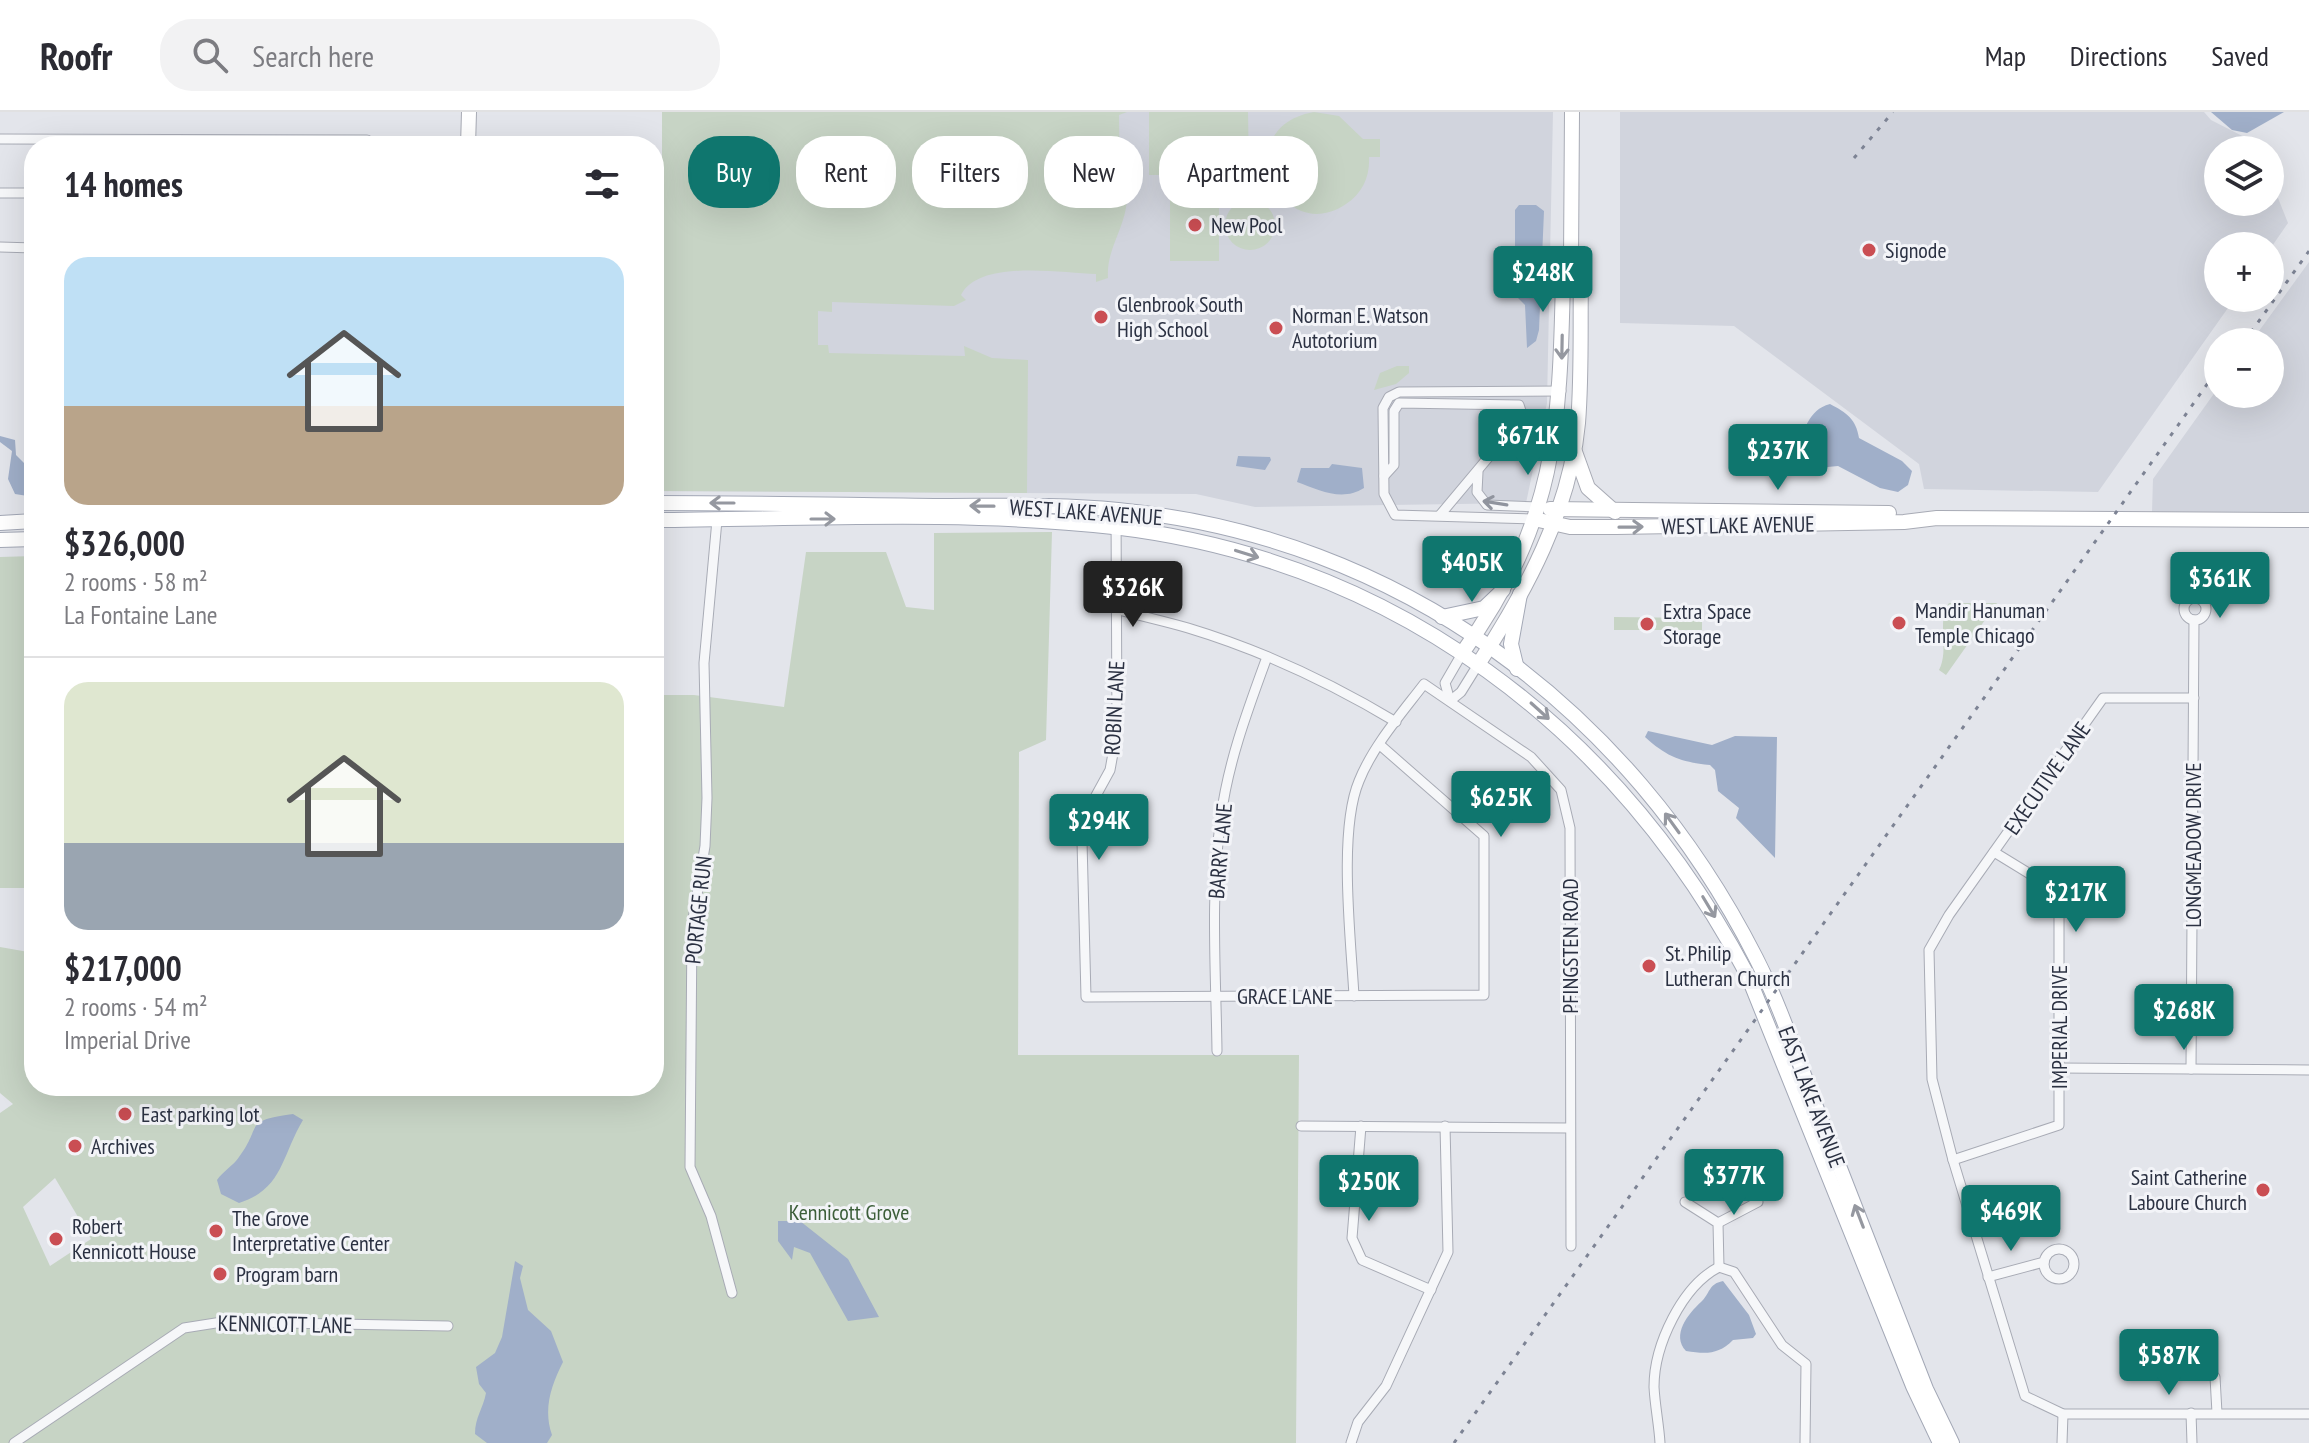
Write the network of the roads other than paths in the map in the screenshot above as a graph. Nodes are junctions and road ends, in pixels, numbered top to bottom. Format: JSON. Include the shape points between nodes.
{"nodes":[{"id":1,"x":469,"y":112,"type":"edge"},
{"id":2,"x":1572,"y":112,"type":"edge"},
{"id":3,"x":468,"y":136,"type":"edge"},
{"id":4,"x":0,"y":139,"type":"edge"},
{"id":5,"x":24,"y":139,"type":"edge"},
{"id":6,"x":0,"y":193,"type":"edge"},
{"id":7,"x":24,"y":193,"type":"edge"},
{"id":8,"x":0,"y":247,"type":"edge"},
{"id":9,"x":24,"y":248,"type":"edge"},
{"id":10,"x":1571,"y":262,"type":"junction"},
{"id":11,"x":1561,"y":391,"type":"junction"},
{"id":12,"x":1574,"y":448,"type":"junction"},
{"id":13,"x":1478,"y":472,"type":"junction"},
{"id":14,"x":1384,"y":476,"type":"junction"},
{"id":15,"x":664,"y":503,"type":"edge"},
{"id":16,"x":1116,"y":509,"type":"junction"},
{"id":17,"x":1616,"y":512,"type":"junction"},
{"id":18,"x":1536,"y":513,"type":"junction"},
{"id":19,"x":1440,"y":515,"type":"junction"},
{"id":20,"x":1556,"y":516,"type":"junction"},
{"id":21,"x":1937,"y":518,"type":"junction"},
{"id":22,"x":664,"y":520,"type":"edge"},
{"id":23,"x":717,"y":520,"type":"junction"},
{"id":24,"x":2309,"y":520,"type":"edge"},
{"id":25,"x":24,"y":522,"type":"edge"},
{"id":26,"x":0,"y":523,"type":"edge"},
{"id":27,"x":1116,"y":527,"type":"junction"},
{"id":28,"x":24,"y":539,"type":"edge"},
{"id":29,"x":0,"y":540,"type":"edge"},
{"id":30,"x":1503,"y":590,"type":"junction"},
{"id":31,"x":1520,"y":594,"type":"junction"},
{"id":32,"x":1116,"y":609,"type":"junction"},
{"id":33,"x":1442,"y":617,"type":"junction"},
{"id":34,"x":2194,"y":620,"type":"dead end"},
{"id":35,"x":1474,"y":638,"type":"junction"},
{"id":36,"x":1489,"y":648,"type":"junction"},
{"id":37,"x":1463,"y":652,"type":"junction"},
{"id":38,"x":1267,"y":657,"type":"junction"},
{"id":39,"x":1479,"y":663,"type":"junction"},
{"id":40,"x":1517,"y":669,"type":"junction"},
{"id":41,"x":2194,"y":698,"type":"junction"},
{"id":42,"x":1450,"y":701,"type":"junction"},
{"id":43,"x":1396,"y":722,"type":"junction"},
{"id":44,"x":1380,"y":745,"type":"junction"},
{"id":45,"x":1994,"y":852,"type":"junction"},
{"id":46,"x":1354,"y":996,"type":"junction"},
{"id":47,"x":1086,"y":997,"type":"joint"},
{"id":48,"x":1216,"y":997,"type":"junction"},
{"id":49,"x":1217,"y":1051,"type":"dead end"},
{"id":50,"x":2059,"y":1068,"type":"junction"},
{"id":51,"x":2191,"y":1069,"type":"junction"},
{"id":52,"x":2309,"y":1070,"type":"edge"},
{"id":53,"x":1301,"y":1126,"type":"dead end"},
{"id":54,"x":1361,"y":1126,"type":"junction"},
{"id":55,"x":1445,"y":1126,"type":"junction"},
{"id":56,"x":1570,"y":1128,"type":"junction"},
{"id":57,"x":1953,"y":1160,"type":"junction"},
{"id":58,"x":1685,"y":1202,"type":"dead end"},
{"id":59,"x":1758,"y":1202,"type":"dead end"},
{"id":60,"x":1718,"y":1223,"type":"junction"},
{"id":61,"x":1571,"y":1246,"type":"dead end"},
{"id":62,"x":2044,"y":1262,"type":"dead end"},
{"id":63,"x":1719,"y":1267,"type":"junction"},
{"id":64,"x":1988,"y":1277,"type":"junction"},
{"id":65,"x":1431,"y":1290,"type":"junction"},
{"id":66,"x":732,"y":1293,"type":"dead end"},
{"id":67,"x":448,"y":1326,"type":"dead end"},
{"id":68,"x":2215,"y":1377,"type":"dead end"},
{"id":69,"x":2191,"y":1413,"type":"junction"},
{"id":70,"x":2217,"y":1413,"type":"junction"},
{"id":71,"x":2063,"y":1414,"type":"junction"},
{"id":72,"x":2309,"y":1414,"type":"edge"},
{"id":73,"x":14,"y":1443,"type":"edge"},
{"id":74,"x":1351,"y":1443,"type":"edge"},
{"id":75,"x":1660,"y":1443,"type":"edge"},
{"id":76,"x":1805,"y":1443,"type":"edge"},
{"id":77,"x":1940,"y":1443,"type":"edge"},
{"id":78,"x":1952,"y":1443,"type":"edge"},
{"id":79,"x":2062,"y":1443,"type":"edge"},
{"id":80,"x":2192,"y":1443,"type":"edge"}],
"edges":[{"from":1,"to":3,"type":"main road"},
{"from":2,"to":10,"type":"main road"},
{"from":4,"to":5,"type":"street"},
{"from":6,"to":7,"type":"street"},
{"from":8,"to":9,"type":"street"},
{"from":10,"to":11,"type":"main road","one_way":true,"via":[[1563,276]]},
{"from":10,"to":12,"type":"main road","via":[[1581,276]]},
{"from":11,"to":14,"type":"street","via":[[1393,394],[1383,408]]},
{"from":11,"to":18,"type":"main road","via":[[1552,457]]},
{"from":12,"to":17,"type":"main road","via":[[1588,488]]},
{"from":12,"to":20,"type":"main road"},
{"from":13,"to":14,"type":"street","via":[[1521,418],[1519,405],[1399,403],[1394,411],[1394,465]]},
{"from":18,"to":13,"type":"street","one_way":true,"via":[[1487,505],[1477,492]]},
{"from":13,"to":19,"type":"street"},
{"from":14,"to":19,"type":"street","name":"WEST LAKE AVENUE","via":[[1385,500],[1395,515]]},
{"from":16,"to":15,"type":"main road","name":"WEST LAKE AVENUE","one_way":true},
{"from":16,"to":27,"type":"street","name":"ROBIN LANE"},
{"from":16,"to":33,"type":"main road","name":"WEST LAKE AVENUE","via":[[1226,527],[1307,550],[1383,581]]},
{"from":17,"to":20,"type":"main road","name":"WEST LAKE AVENUE"},
{"from":17,"to":21,"type":"main road","name":"WEST LAKE AVENUE","via":[[1835,511]]},
{"from":18,"to":19,"type":"street","name":"WEST LAKE AVENUE"},
{"from":18,"to":20,"type":"main road","name":"WEST LAKE AVENUE"},
{"from":18,"to":30,"type":"main road"},
{"from":20,"to":21,"type":"main road","name":"WEST LAKE AVENUE","one_way":true,"via":[[1570,527]]},
{"from":20,"to":31,"type":"main road"},
{"from":21,"to":24,"type":"main road","name":"WEST LAKE AVENUE"},
{"from":22,"to":23,"type":"main road","name":"WEST LAKE AVENUE"},
{"from":23,"to":27,"type":"main road","name":"WEST LAKE AVENUE","one_way":true,"via":[[912,518]]},
{"from":23,"to":66,"type":"street","name":"PORTAGE RUN","via":[[704,663],[705,846],[692,925],[690,1167],[711,1216]]},
{"from":25,"to":26,"type":"main road"},
{"from":27,"to":32,"type":"street","name":"ROBIN LANE"},
{"from":27,"to":37,"type":"main road","name":"WEST LAKE AVENUE","one_way":true,"via":[[1276,563],[1411,621]]},
{"from":28,"to":29,"type":"main road"},
{"from":30,"to":33,"type":"main road","via":[[1484,608]]},
{"from":30,"to":35,"type":"main road"},
{"from":31,"to":36,"type":"main road"},
{"from":31,"to":40,"type":"main road","via":[[1511,644]]},
{"from":32,"to":38,"type":"street","via":[[1189,628]]},
{"from":32,"to":47,"type":"street","name":"ROBIN LANE","via":[[1117,731],[1110,770],[1093,801],[1082,841]]},
{"from":33,"to":35,"type":"main road","name":"WEST LAKE AVENUE"},
{"from":34,"to":41,"type":"street","name":"LONGMEADOW DRIVE"},
{"from":35,"to":36,"type":"main road","name":"WEST LAKE AVENUE"},
{"from":35,"to":37,"type":"main road"},
{"from":36,"to":39,"type":"main road"},
{"from":36,"to":40,"type":"main road","name":"EAST LAKE AVENUE"},
{"from":37,"to":39,"type":"main road","name":"WEST LAKE AVENUE"},
{"from":37,"to":42,"type":"street","via":[[1445,683]]},
{"from":38,"to":43,"type":"street"},
{"from":38,"to":48,"type":"street","name":"BARRY LANE","via":[[1230,766],[1220,818],[1214,904]]},
{"from":39,"to":42,"type":"street"},
{"from":39,"to":77,"type":"main road","name":"EAST LAKE AVENUE","one_way":true,"via":[[1519,692],[1635,806],[1675,855],[1726,936],[1748,976]]},
{"from":78,"to":40,"type":"main road","name":"EAST LAKE AVENUE","one_way":true,"via":[[1756,958],[1674,824],[1631,769],[1573,711]]},
{"from":41,"to":45,"type":"street","name":"EXECUTIVE LANE","via":[[2103,698]]},
{"from":41,"to":51,"type":"street","name":"LONGMEADOW DRIVE"},
{"from":42,"to":43,"type":"street","name":"PFINGSTEN ROAD","via":[[1424,684]]},
{"from":42,"to":56,"type":"street","name":"PFINGSTEN ROAD","via":[[1531,757],[1561,790],[1570,828]]},
{"from":43,"to":44,"type":"street"},
{"from":44,"to":46,"type":"street","via":[[1355,794],[1348,865]]},
{"from":44,"to":46,"type":"street","name":"GRACE LANE","via":[[1484,836],[1484,995]]},
{"from":45,"to":50,"type":"street","name":"IMPERIAL DRIVE","via":[[2056,890]]},
{"from":45,"to":57,"type":"street","name":"EXECUTIVE LANE","via":[[1929,950],[1932,1079]]},
{"from":46,"to":48,"type":"street","name":"GRACE LANE"},
{"from":47,"to":48,"type":"street","name":"GRACE LANE"},
{"from":48,"to":49,"type":"street","name":"BARRY LANE"},
{"from":50,"to":51,"type":"street"},
{"from":50,"to":57,"type":"street","name":"IMPERIAL DRIVE","via":[[2059,1125]]},
{"from":51,"to":52,"type":"street"},
{"from":53,"to":54,"type":"street"},
{"from":54,"to":55,"type":"street"},
{"from":54,"to":65,"type":"street","via":[[1352,1238],[1362,1260]]},
{"from":55,"to":56,"type":"street"},
{"from":55,"to":65,"type":"street","via":[[1448,1252]]},
{"from":56,"to":61,"type":"street","name":"PFINGSTEN ROAD"},
{"from":57,"to":64,"type":"street","name":"EXECUTIVE LANE"},
{"from":58,"to":60,"type":"street"},
{"from":59,"to":60,"type":"street"},
{"from":60,"to":63,"type":"street"},
{"from":62,"to":64,"type":"street"},
{"from":63,"to":75,"type":"street","via":[[1700,1277],[1666,1332],[1654,1385]]},
{"from":63,"to":76,"type":"street","via":[[1734,1272],[1782,1345],[1806,1364]]},
{"from":64,"to":71,"type":"street","name":"EXECUTIVE LANE","via":[[2025,1396]]},
{"from":65,"to":74,"type":"street","via":[[1386,1386],[1358,1422]]},
{"from":67,"to":73,"type":"street","name":"KENNICOTT LANE","via":[[222,1322],[184,1328]]},
{"from":68,"to":70,"type":"street"},
{"from":69,"to":70,"type":"street"},
{"from":69,"to":71,"type":"street"},
{"from":69,"to":80,"type":"street"},
{"from":70,"to":72,"type":"street"},
{"from":71,"to":79,"type":"street"}]}
